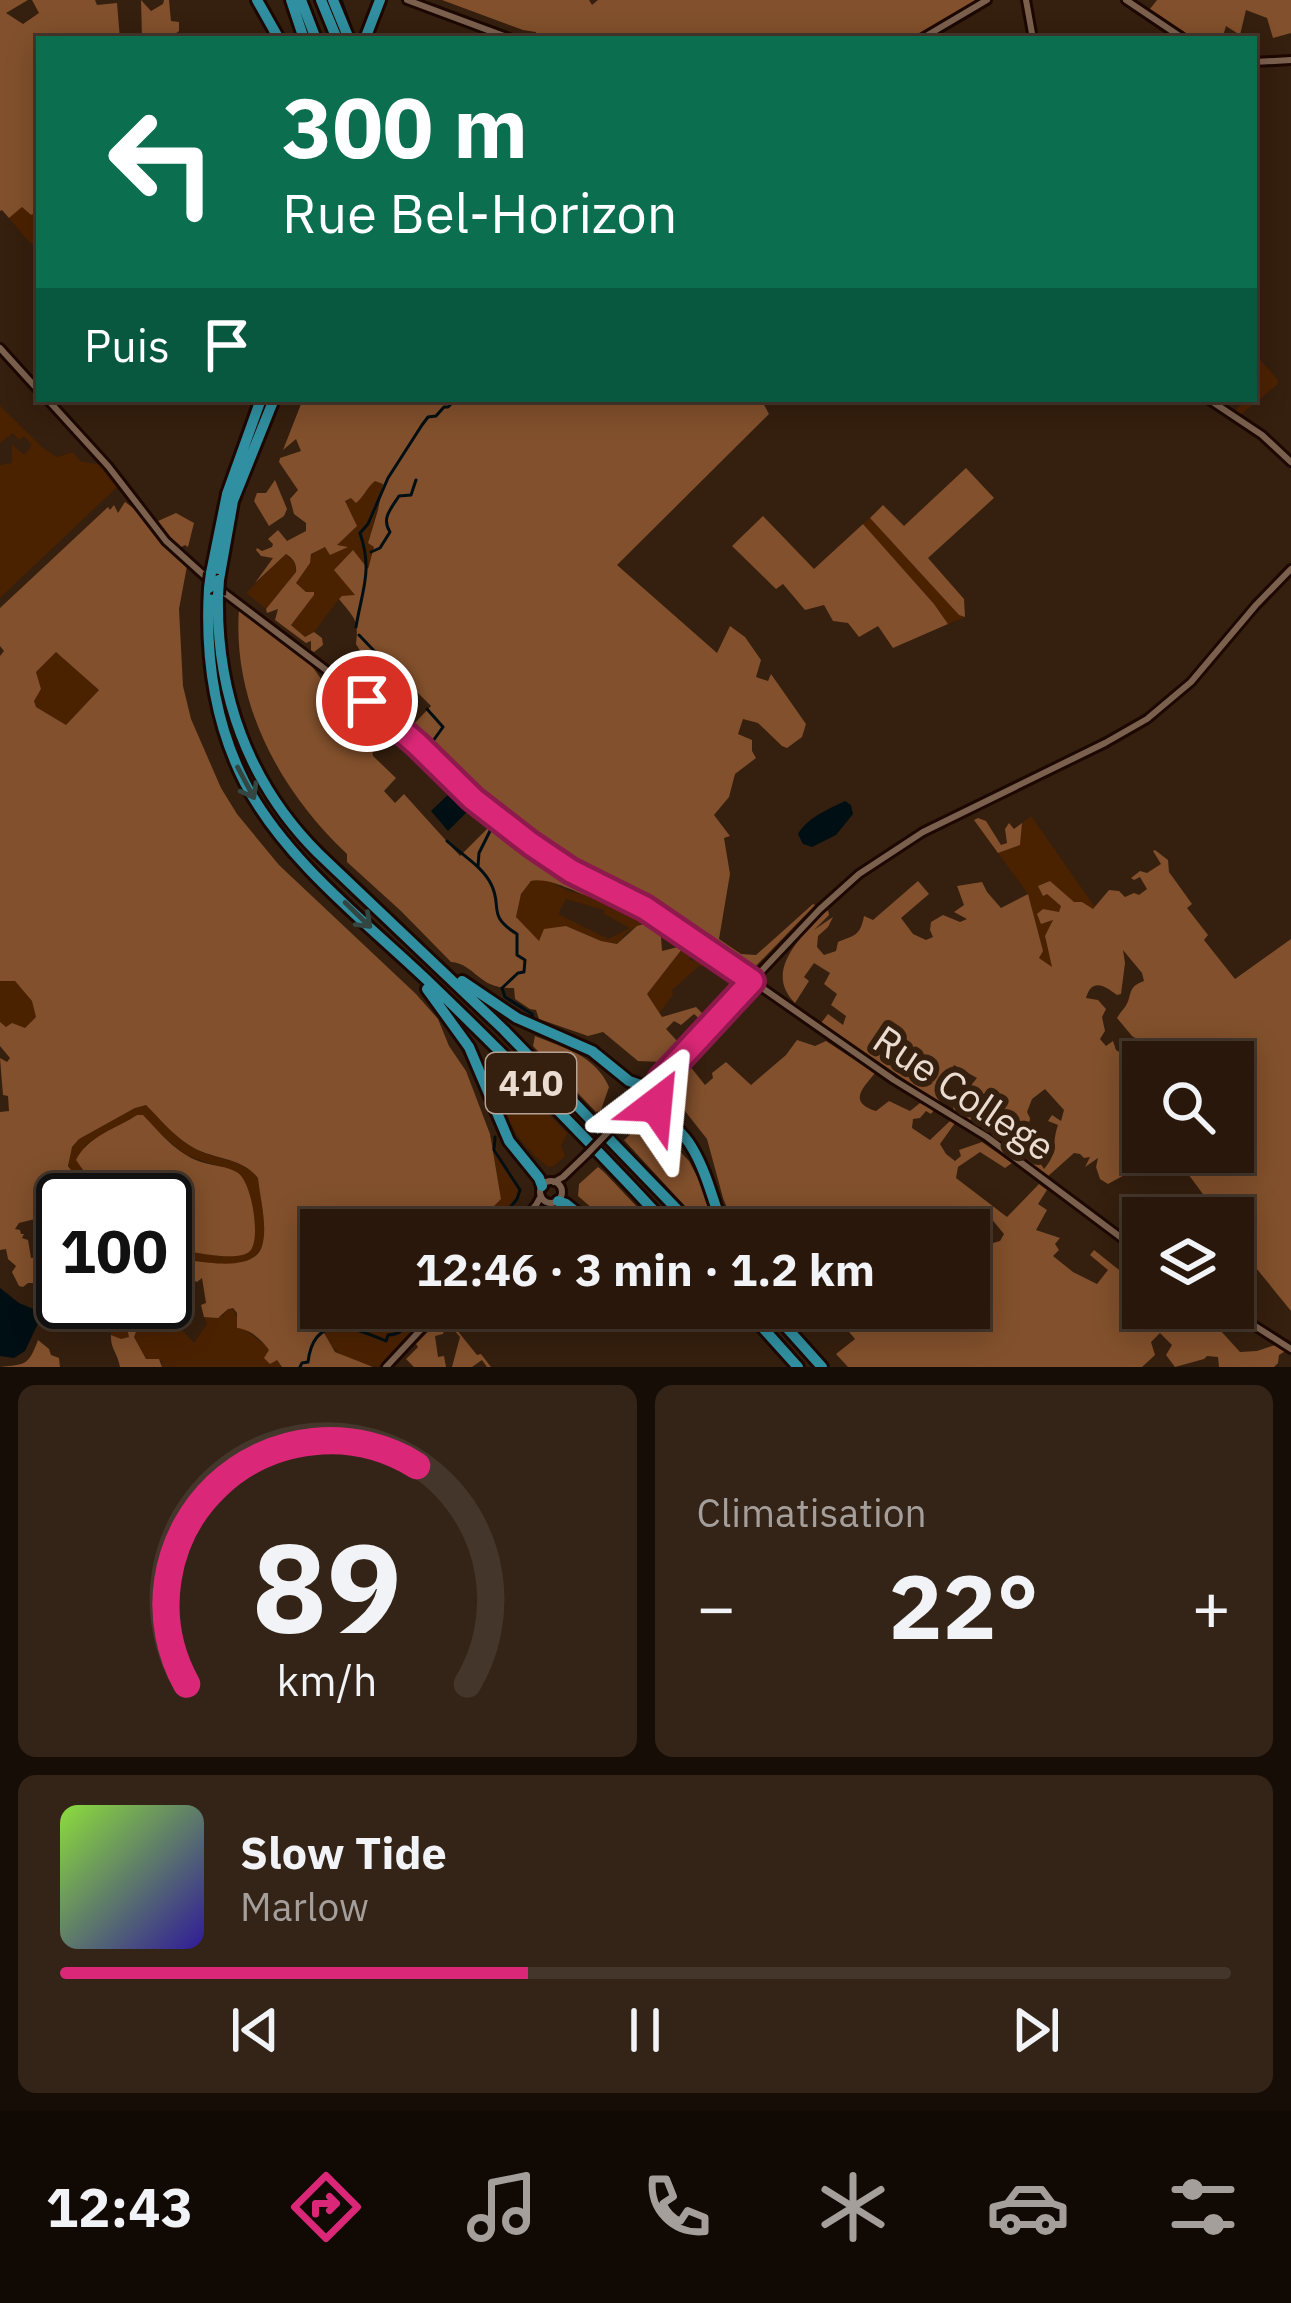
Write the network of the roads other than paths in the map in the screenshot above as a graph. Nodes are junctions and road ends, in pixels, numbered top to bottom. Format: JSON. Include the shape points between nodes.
{"nodes":[{"id":1,"x":257,"y":0,"type":"edge"},
{"id":2,"x":291,"y":0,"type":"edge"},
{"id":3,"x":302,"y":0,"type":"edge"},
{"id":4,"x":321,"y":0,"type":"edge"},
{"id":5,"x":334,"y":0,"type":"edge"},
{"id":6,"x":380,"y":0,"type":"edge"},
{"id":7,"x":397,"y":0,"type":"edge"},
{"id":8,"x":407,"y":0,"type":"edge"},
{"id":9,"x":987,"y":0,"type":"edge"},
{"id":10,"x":1026,"y":0,"type":"edge"},
{"id":11,"x":1126,"y":0,"type":"edge"},
{"id":12,"x":473,"y":25,"type":"junction"},
{"id":13,"x":277,"y":36,"type":"edge"},
{"id":14,"x":303,"y":36,"type":"edge"},
{"id":15,"x":315,"y":36,"type":"edge"},
{"id":16,"x":336,"y":36,"type":"edge"},
{"id":17,"x":348,"y":36,"type":"edge"},
{"id":18,"x":366,"y":36,"type":"edge"},
{"id":19,"x":504,"y":36,"type":"edge"},
{"id":20,"x":926,"y":36,"type":"edge"},
{"id":21,"x":1032,"y":36,"type":"edge"},
{"id":22,"x":1180,"y":36,"type":"edge"},
{"id":23,"x":1291,"y":60,"type":"edge"},
{"id":24,"x":1257,"y":62,"type":"edge"},
{"id":25,"x":0,"y":348,"type":"edge"},
{"id":26,"x":36,"y":388,"type":"edge"},
{"id":27,"x":50,"y":402,"type":"edge"},
{"id":28,"x":260,"y":402,"type":"edge"},
{"id":29,"x":273,"y":402,"type":"edge"},
{"id":30,"x":1212,"y":402,"type":"edge"},
{"id":31,"x":1291,"y":462,"type":"edge"},
{"id":32,"x":1291,"y":569,"type":"edge"},
{"id":33,"x":214,"y":584,"type":"junction"},
{"id":34,"x":407,"y":937,"type":"junction"},
{"id":35,"x":386,"y":941,"type":"junction"},
{"id":36,"x":752,"y":981,"type":"junction"},
{"id":37,"x":700,"y":1036,"type":"junction"},
{"id":38,"x":640,"y":1088,"type":"junction"},
{"id":39,"x":650,"y":1098,"type":"junction"},
{"id":40,"x":620,"y":1120,"type":"junction"},
{"id":41,"x":579,"y":1163,"type":"junction"},
{"id":42,"x":546,"y":1188,"type":"junction"},
{"id":43,"x":556,"y":1198,"type":"junction"},
{"id":44,"x":532,"y":1209,"type":"edge"},
{"id":45,"x":542,"y":1209,"type":"edge"},
{"id":46,"x":573,"y":1209,"type":"edge"},
{"id":47,"x":652,"y":1209,"type":"edge"},
{"id":48,"x":677,"y":1209,"type":"edge"},
{"id":49,"x":716,"y":1209,"type":"edge"},
{"id":50,"x":1122,"y":1238,"type":"edge"},
{"id":51,"x":1254,"y":1325,"type":"edge"},
{"id":52,"x":422,"y":1329,"type":"edge"},
{"id":53,"x":759,"y":1329,"type":"edge"},
{"id":54,"x":764,"y":1329,"type":"edge"},
{"id":55,"x":788,"y":1329,"type":"edge"},
{"id":56,"x":1291,"y":1349,"type":"edge"},
{"id":57,"x":788,"y":1355,"type":"junction"},
{"id":58,"x":386,"y":1367,"type":"edge"},
{"id":59,"x":798,"y":1367,"type":"edge"},
{"id":60,"x":822,"y":1367,"type":"edge"}],
"edges":[{"from":1,"to":13,"type":"highway"},
{"from":2,"to":14,"type":"highway"},
{"from":3,"to":15,"type":"highway"},
{"from":4,"to":16,"type":"highway"},
{"from":5,"to":17,"type":"highway"},
{"from":6,"to":18,"type":"highway"},
{"from":7,"to":12,"type":"street"},
{"from":8,"to":12,"type":"street"},
{"from":9,"to":20,"type":"street"},
{"from":10,"to":21,"type":"street"},
{"from":11,"to":22,"type":"street"},
{"from":12,"to":19,"type":"street"},
{"from":23,"to":24,"type":"street"},
{"from":25,"to":26,"type":"street"},
{"from":27,"to":36,"type":"street","name":"Rue College","via":[[182,558],[392,721],[482,806],[564,867],[645,908]]},
{"from":28,"to":33,"type":"highway","number":"410","via":[[226,494]]},
{"from":29,"to":33,"type":"highway","number":"410","via":[[238,485]]},
{"from":30,"to":31,"type":"street"},
{"from":32,"to":36,"type":"street","via":[[1191,682],[1147,719],[868,867]]},
{"from":33,"to":34,"type":"highway","number":"410","via":[[227,694],[258,774],[308,842]]},
{"from":33,"to":35,"type":"highway","number":"410","one_way":true,"via":[[208,640],[215,696],[242,777],[290,848]]},
{"from":34,"to":38,"type":"highway","via":[[497,1006],[592,1051]]},
{"from":34,"to":48,"type":"highway","number":"410"},
{"from":35,"to":42,"type":"highway","via":[[461,1034],[506,1136]]},
{"from":35,"to":47,"type":"highway","number":"410"},
{"from":36,"to":37,"type":"street"},
{"from":36,"to":50,"type":"street","name":"Rue College","via":[[987,1137]]},
{"from":37,"to":38,"type":"street"},
{"from":37,"to":39,"type":"street"},
{"from":38,"to":39,"type":"street"},
{"from":38,"to":39,"type":"street"},
{"from":38,"to":40,"type":"street"},
{"from":39,"to":40,"type":"street"},
{"from":39,"to":49,"type":"highway","via":[[696,1154]]},
{"from":40,"to":41,"type":"street","bridge":true},
{"from":41,"to":42,"type":"street"},
{"from":41,"to":43,"type":"street"},
{"from":42,"to":43,"type":"street"},
{"from":42,"to":43,"type":"street"},
{"from":42,"to":44,"type":"street"},
{"from":43,"to":45,"type":"street"},
{"from":43,"to":46,"type":"highway"},
{"from":51,"to":56,"type":"street"},
{"from":52,"to":58,"type":"street"},
{"from":53,"to":57,"type":"highway"},
{"from":54,"to":57,"type":"highway"},
{"from":55,"to":60,"type":"highway"},
{"from":57,"to":59,"type":"highway"}]}
